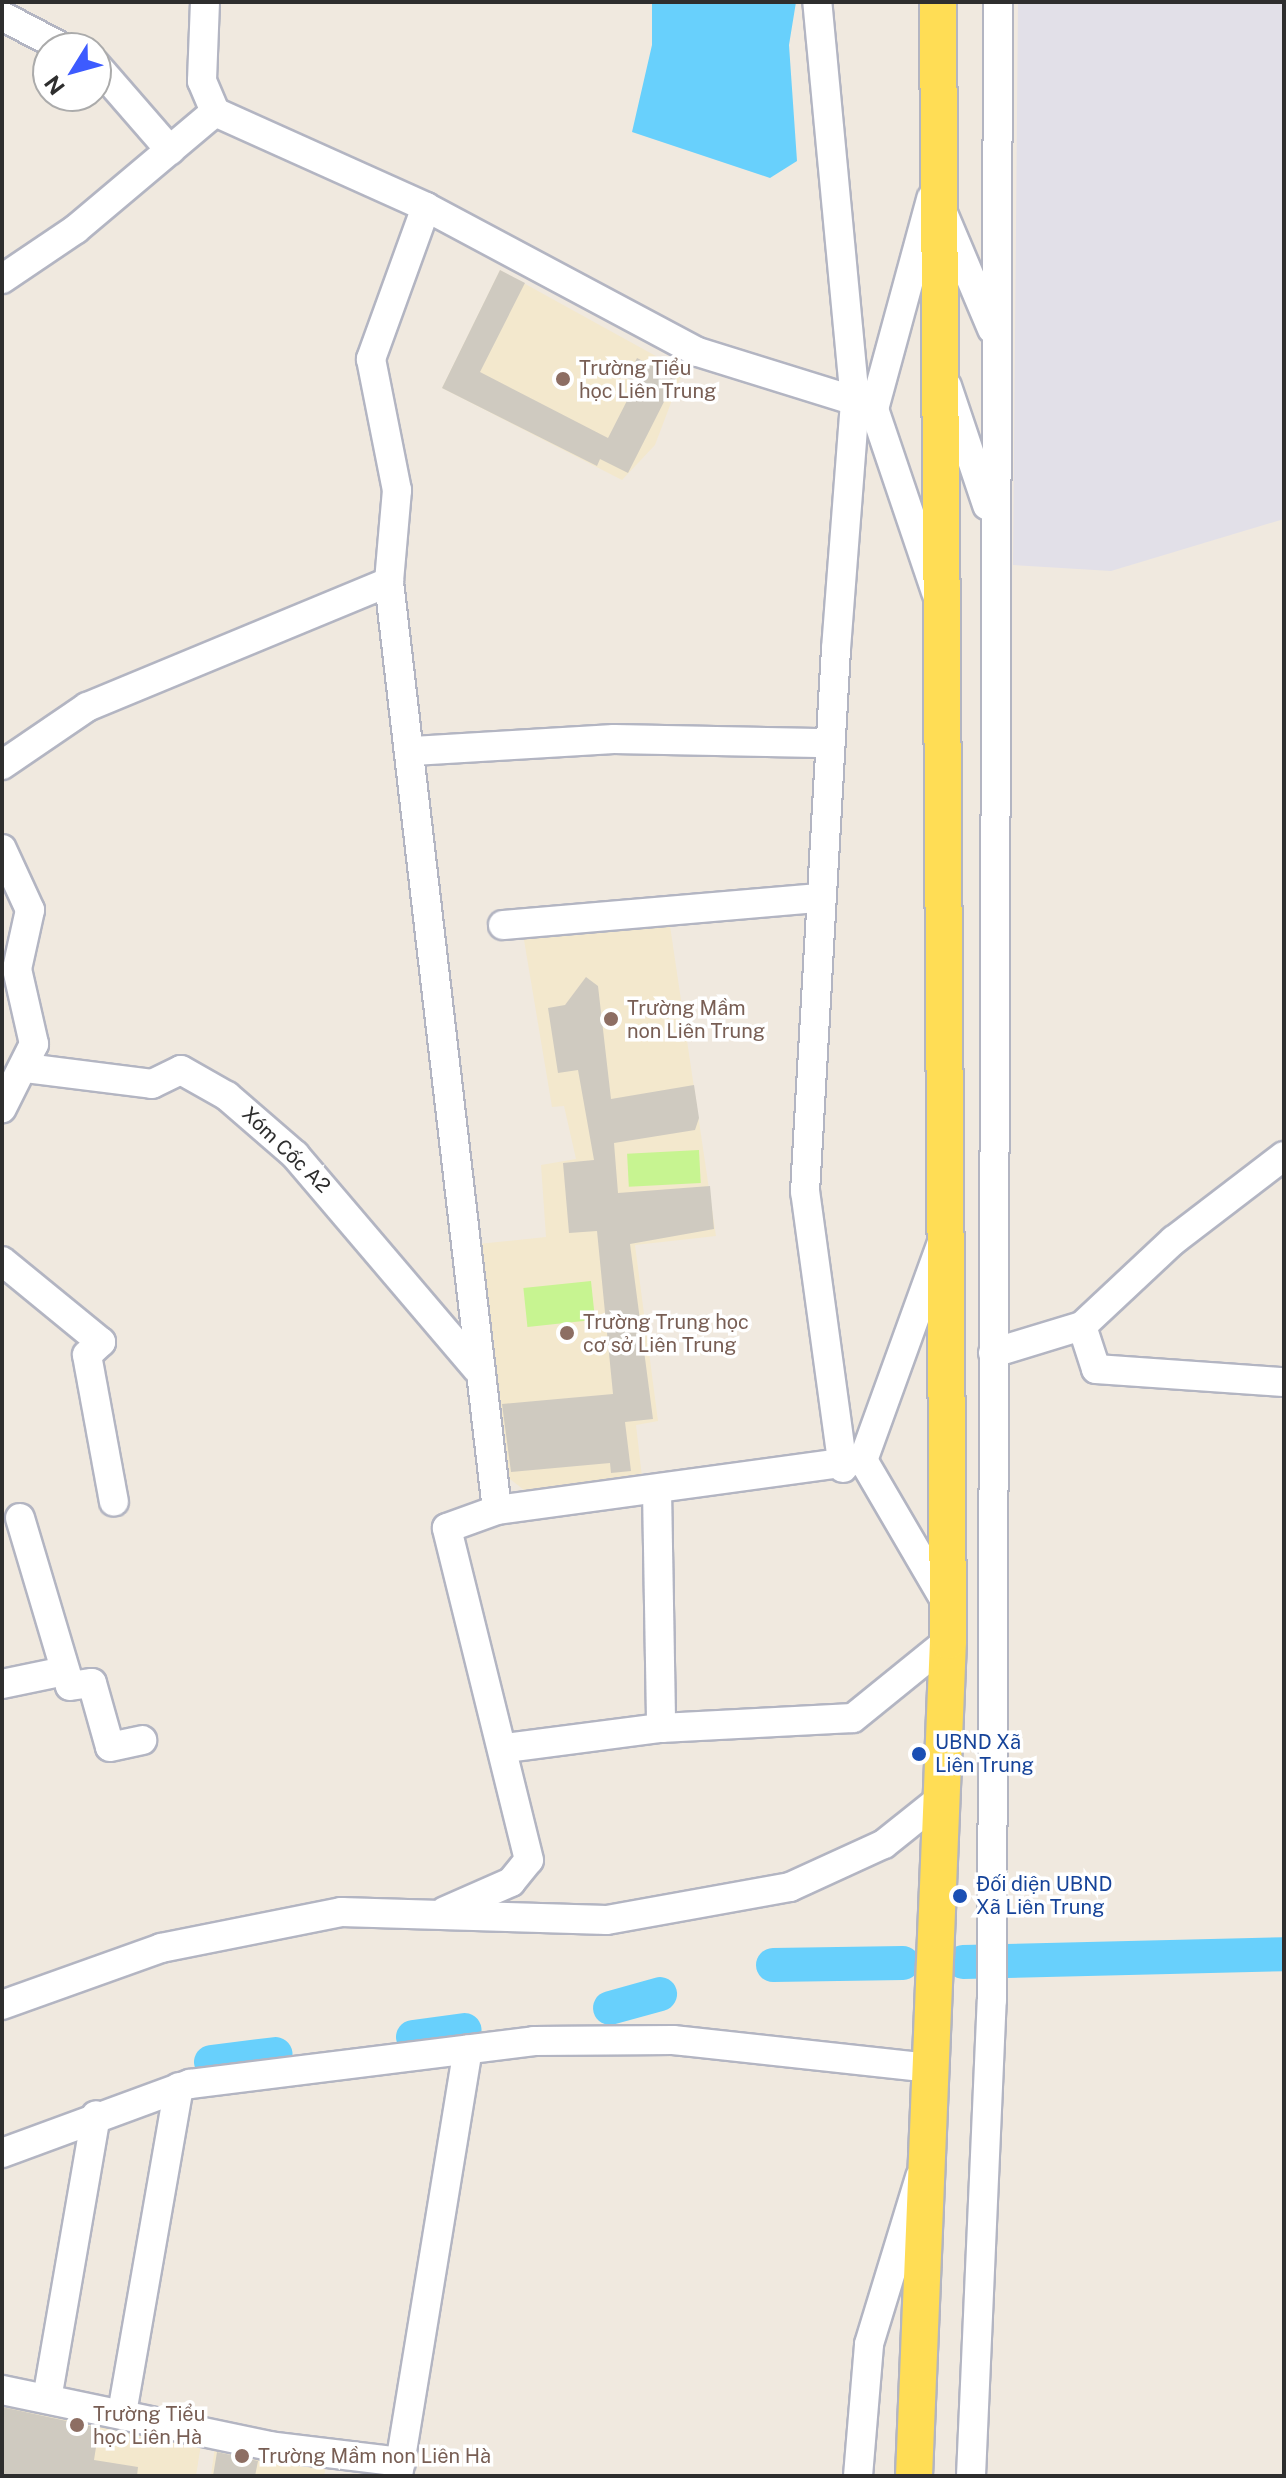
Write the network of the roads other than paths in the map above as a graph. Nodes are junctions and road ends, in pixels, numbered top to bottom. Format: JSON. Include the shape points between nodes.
{"nodes":[{"id":1,"x":205,"y":2,"type":"edge"},
{"id":2,"x":817,"y":2,"type":"edge"},
{"id":3,"x":938,"y":2,"type":"edge"},
{"id":4,"x":998,"y":2,"type":"edge"},
{"id":5,"x":2,"y":16,"type":"edge"},
{"id":6,"x":32,"y":32,"type":"edge"},
{"id":7,"x":112,"y":83,"type":"edge"},
{"id":8,"x":215,"y":112,"type":"junction"},
{"id":9,"x":170,"y":150,"type":"junction"},
{"id":10,"x":940,"y":164,"type":"junction"},
{"id":11,"x":426,"y":207,"type":"junction"},
{"id":12,"x":941,"y":208,"type":"junction"},
{"id":13,"x":2,"y":279,"type":"edge"},
{"id":14,"x":996,"y":339,"type":"junction"},
{"id":15,"x":941,"y":368,"type":"junction"},
{"id":16,"x":864,"y":405,"type":"junction"},
{"id":17,"x":995,"y":529,"type":"junction"},
{"id":18,"x":389,"y":582,"type":"junction"},
{"id":19,"x":942,"y":612,"type":"junction"},
{"id":20,"x":830,"y":743,"type":"junction"},
{"id":21,"x":413,"y":751,"type":"junction"},
{"id":22,"x":2,"y":765,"type":"edge"},
{"id":23,"x":2,"y":849,"type":"edge"},
{"id":24,"x":820,"y":898,"type":"junction"},
{"id":25,"x":503,"y":925,"type":"dead end"},
{"id":26,"x":26,"y":1068,"type":"junction"},
{"id":27,"x":2,"y":1108,"type":"edge"},
{"id":28,"x":1284,"y":1156,"type":"edge"},
{"id":29,"x":947,"y":1229,"type":"junction"},
{"id":30,"x":2,"y":1261,"type":"edge"},
{"id":31,"x":1082,"y":1326,"type":"junction"},
{"id":32,"x":993,"y":1353,"type":"junction"},
{"id":33,"x":478,"y":1369,"type":"junction"},
{"id":34,"x":1284,"y":1382,"type":"edge"},
{"id":35,"x":853,"y":1464,"type":"junction"},
{"id":36,"x":657,"y":1490,"type":"junction"},
{"id":37,"x":114,"y":1502,"type":"dead end"},
{"id":38,"x":497,"y":1510,"type":"junction"},
{"id":39,"x":20,"y":1518,"type":"dead end"},
{"id":40,"x":946,"y":1602,"type":"junction"},
{"id":41,"x":948,"y":1641,"type":"junction"},
{"id":42,"x":65,"y":1671,"type":"junction"},
{"id":43,"x":2,"y":1684,"type":"edge"},
{"id":44,"x":661,"y":1728,"type":"junction"},
{"id":45,"x":142,"y":1740,"type":"dead end"},
{"id":46,"x":506,"y":1748,"type":"junction"},
{"id":47,"x":944,"y":1796,"type":"junction"},
{"id":48,"x":444,"y":1912,"type":"junction"},
{"id":49,"x":2,"y":2005,"type":"edge"},
{"id":50,"x":468,"y":2050,"type":"junction"},
{"id":51,"x":931,"y":2068,"type":"junction"},
{"id":52,"x":179,"y":2087,"type":"junction"},
{"id":53,"x":96,"y":2115,"type":"junction"},
{"id":54,"x":2,"y":2153,"type":"edge"},
{"id":55,"x":927,"y":2157,"type":"junction"},
{"id":56,"x":2,"y":2390,"type":"edge"},
{"id":57,"x":47,"y":2399,"type":"junction"},
{"id":58,"x":122,"y":2413,"type":"junction"},
{"id":59,"x":400,"y":2469,"type":"edge"},
{"id":60,"x":858,"y":2476,"type":"edge"},
{"id":61,"x":914,"y":2476,"type":"edge"},
{"id":62,"x":971,"y":2476,"type":"edge"}],
"edges":[{"from":1,"to":8,"type":"street","via":[[202,81]]},
{"from":2,"to":16,"type":"street"},
{"from":3,"to":10,"type":"main road"},
{"from":4,"to":14,"type":"street"},
{"from":5,"to":6,"type":"street"},
{"from":7,"to":9,"type":"street"},
{"from":8,"to":9,"type":"street"},
{"from":8,"to":11,"type":"street"},
{"from":9,"to":13,"type":"street"},
{"from":10,"to":12,"type":"main road"},
{"from":10,"to":16,"type":"street"},
{"from":11,"to":16,"type":"street","via":[[698,352]]},
{"from":11,"to":18,"type":"street","via":[[371,359],[398,504]]},
{"from":12,"to":14,"type":"street"},
{"from":12,"to":15,"type":"main road"},
{"from":14,"to":17,"type":"street"},
{"from":15,"to":17,"type":"street"},
{"from":15,"to":19,"type":"main road"},
{"from":16,"to":19,"type":"street"},
{"from":16,"to":20,"type":"street"},
{"from":17,"to":32,"type":"street"},
{"from":18,"to":21,"type":"street"},
{"from":18,"to":22,"type":"street","via":[[87,707]]},
{"from":19,"to":29,"type":"main road"},
{"from":20,"to":21,"type":"street","via":[[614,739]]},
{"from":20,"to":24,"type":"street"},
{"from":21,"to":33,"type":"street"},
{"from":23,"to":26,"type":"street","via":[[30,910],[17,953],[33,1034]]},
{"from":24,"to":25,"type":"street"},
{"from":24,"to":35,"type":"street","via":[[805,1192]]},
{"from":26,"to":27,"type":"street"},
{"from":26,"to":33,"type":"street","name":"Xóm Cốc A2","via":[[152,1084],[181,1070],[227,1096],[295,1155]]},
{"from":28,"to":31,"type":"street","via":[[1174,1240]]},
{"from":29,"to":35,"type":"street"},
{"from":29,"to":40,"type":"main road"},
{"from":30,"to":37,"type":"street","via":[[112,1336],[87,1355]]},
{"from":31,"to":32,"type":"street"},
{"from":31,"to":34,"type":"street","via":[[1096,1369]]},
{"from":32,"to":62,"type":"street","via":[[992,2000]]},
{"from":33,"to":38,"type":"street"},
{"from":35,"to":36,"type":"street"},
{"from":35,"to":40,"type":"street"},
{"from":36,"to":38,"type":"street"},
{"from":36,"to":44,"type":"street"},
{"from":38,"to":46,"type":"street","via":[[447,1528]]},
{"from":39,"to":42,"type":"street"},
{"from":40,"to":41,"type":"main road"},
{"from":41,"to":44,"type":"street","via":[[853,1718]]},
{"from":41,"to":47,"type":"main road"},
{"from":42,"to":43,"type":"street"},
{"from":42,"to":45,"type":"street","via":[[70,1686],[92,1683],[110,1747]]},
{"from":44,"to":46,"type":"street"},
{"from":46,"to":48,"type":"street","via":[[529,1860],[511,1882]]},
{"from":47,"to":48,"type":"street","via":[[884,1844],[790,1887],[607,1920]]},
{"from":47,"to":51,"type":"main road"},
{"from":48,"to":49,"type":"street","via":[[341,1912],[161,1948]]},
{"from":50,"to":51,"type":"street","via":[[534,2041],[673,2040]]},
{"from":50,"to":52,"type":"street"},
{"from":50,"to":59,"type":"street"},
{"from":51,"to":55,"type":"main road"},
{"from":52,"to":53,"type":"street"},
{"from":52,"to":58,"type":"street"},
{"from":53,"to":54,"type":"street"},
{"from":53,"to":57,"type":"street"},
{"from":55,"to":60,"type":"street","via":[[869,2344]]},
{"from":55,"to":61,"type":"main road"},
{"from":56,"to":57,"type":"street"},
{"from":57,"to":58,"type":"street"},
{"from":58,"to":59,"type":"street"}]}
